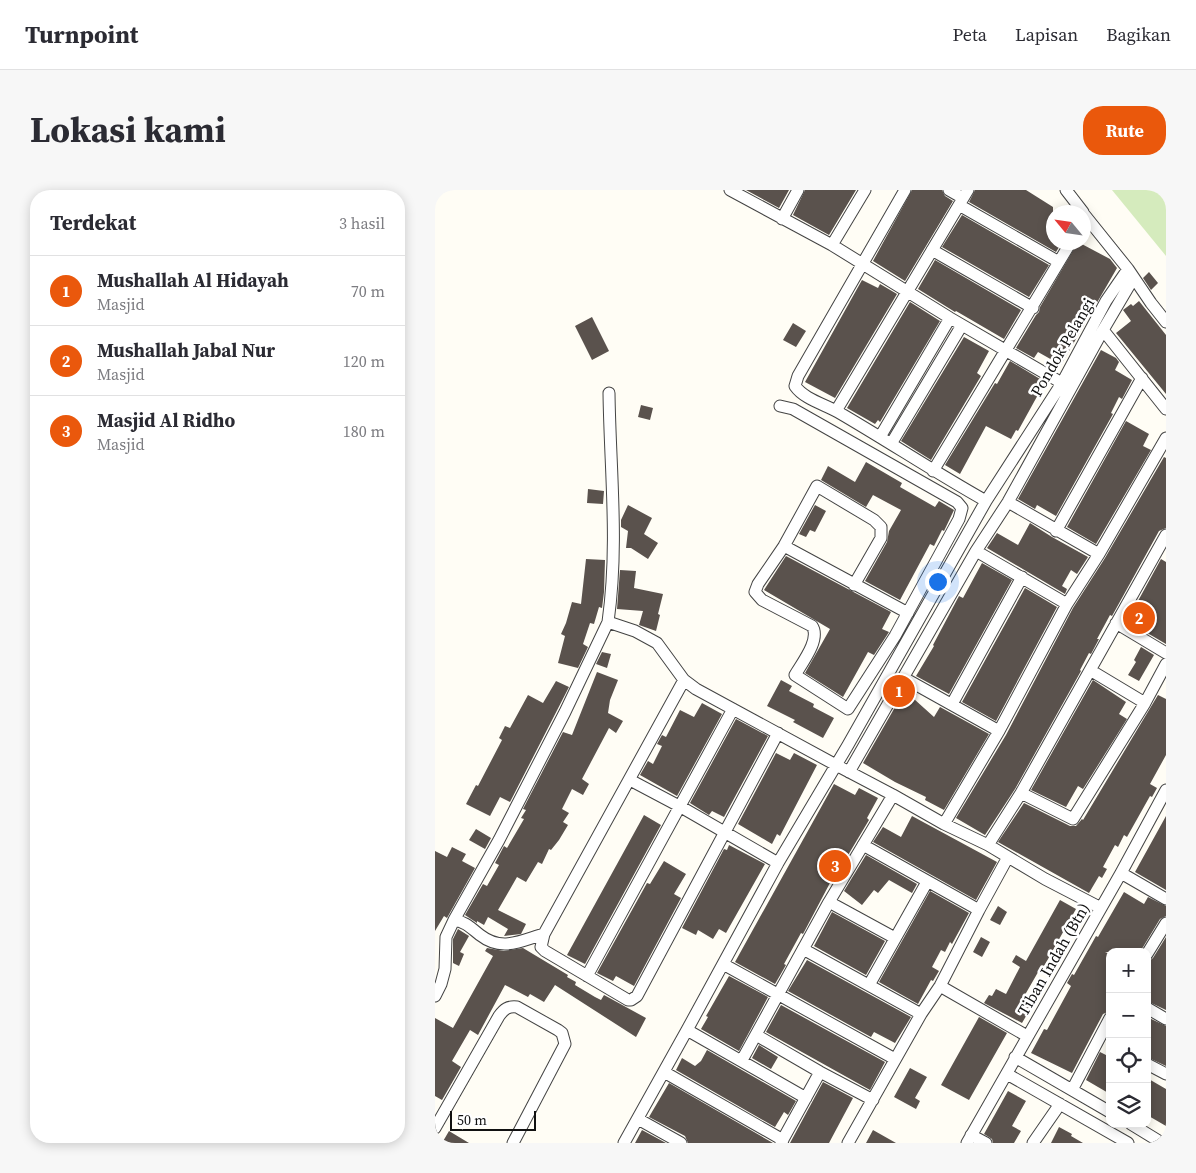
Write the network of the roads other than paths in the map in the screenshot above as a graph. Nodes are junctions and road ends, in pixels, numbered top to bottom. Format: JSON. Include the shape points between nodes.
{"nodes":[{"id":1,"x":730,"y":190,"type":"edge"},
{"id":2,"x":798,"y":190,"type":"edge"},
{"id":3,"x":865,"y":190,"type":"edge"},
{"id":4,"x":905,"y":190,"type":"edge"},
{"id":5,"x":949,"y":190,"type":"edge"},
{"id":6,"x":1066,"y":190,"type":"edge"},
{"id":7,"x":963,"y":198,"type":"edge"},
{"id":8,"x":1077,"y":205,"type":"edge"},
{"id":9,"x":782,"y":219,"type":"junction"},
{"id":10,"x":1091,"y":224,"type":"edge"},
{"id":11,"x":831,"y":245,"type":"junction"},
{"id":12,"x":933,"y":250,"type":"junction"},
{"id":13,"x":1066,"y":250,"type":"edge"},
{"id":14,"x":1059,"y":262,"type":"junction"},
{"id":15,"x":863,"y":265,"type":"junction"},
{"id":16,"x":1131,"y":274,"type":"junction"},
{"id":17,"x":907,"y":290,"type":"junction"},
{"id":18,"x":1033,"y":308,"type":"junction"},
{"id":19,"x":950,"y":318,"type":"junction"},
{"id":20,"x":1166,"y":322,"type":"edge"},
{"id":21,"x":962,"y":324,"type":"junction"},
{"id":22,"x":1103,"y":330,"type":"junction"},
{"id":23,"x":1006,"y":350,"type":"junction"},
{"id":24,"x":1141,"y":378,"type":"junction"},
{"id":25,"x":1066,"y":385,"type":"junction"},
{"id":26,"x":609,"y":393,"type":"dead end"},
{"id":27,"x":780,"y":406,"type":"dead end"},
{"id":28,"x":1166,"y":409,"type":"edge"},
{"id":29,"x":836,"y":411,"type":"junction"},
{"id":30,"x":880,"y":438,"type":"junction"},
{"id":31,"x":1166,"y":438,"type":"edge"},
{"id":32,"x":891,"y":444,"type":"junction"},
{"id":33,"x":933,"y":471,"type":"junction"},
{"id":34,"x":987,"y":500,"type":"junction"},
{"id":35,"x":1006,"y":505,"type":"junction"},
{"id":36,"x":1056,"y":530,"type":"junction"},
{"id":37,"x":1166,"y":535,"type":"edge"},
{"id":38,"x":783,"y":546,"type":"junction"},
{"id":39,"x":976,"y":552,"type":"junction"},
{"id":40,"x":1099,"y":554,"type":"junction"},
{"id":41,"x":1161,"y":554,"type":"edge"},
{"id":42,"x":1022,"y":577,"type":"junction"},
{"id":43,"x":853,"y":585,"type":"junction"},
{"id":44,"x":1067,"y":604,"type":"junction"},
{"id":45,"x":908,"y":613,"type":"junction"},
{"id":46,"x":608,"y":622,"type":"junction"},
{"id":47,"x":1116,"y":623,"type":"junction"},
{"id":48,"x":901,"y":639,"type":"junction"},
{"id":49,"x":1166,"y":653,"type":"edge"},
{"id":50,"x":1166,"y":664,"type":"edge"},
{"id":51,"x":1090,"y":670,"type":"junction"},
{"id":52,"x":904,"y":678,"type":"junction"},
{"id":53,"x":684,"y":680,"type":"junction"},
{"id":54,"x":1162,"y":680,"type":"edge"},
{"id":55,"x":1145,"y":703,"type":"junction"},
{"id":56,"x":952,"y":704,"type":"junction"},
{"id":57,"x":733,"y":709,"type":"junction"},
{"id":58,"x":999,"y":731,"type":"junction"},
{"id":59,"x":778,"y":733,"type":"junction"},
{"id":60,"x":836,"y":765,"type":"junction"},
{"id":61,"x":849,"y":772,"type":"junction"},
{"id":62,"x":630,"y":780,"type":"junction"},
{"id":63,"x":1166,"y":790,"type":"edge"},
{"id":64,"x":1021,"y":793,"type":"junction"},
{"id":65,"x":893,"y":794,"type":"junction"},
{"id":66,"x":681,"y":807,"type":"junction"},
{"id":67,"x":944,"y":824,"type":"junction"},
{"id":68,"x":724,"y":832,"type":"junction"},
{"id":69,"x":863,"y":845,"type":"junction"},
{"id":70,"x":988,"y":845,"type":"junction"},
{"id":71,"x":1008,"y":857,"type":"junction"},
{"id":72,"x":778,"y":863,"type":"junction"},
{"id":73,"x":1121,"y":873,"type":"junction"},
{"id":74,"x":927,"y":882,"type":"junction"},
{"id":75,"x":1166,"y":899,"type":"edge"},
{"id":76,"x":829,"y":902,"type":"junction"},
{"id":77,"x":1101,"y":908,"type":"junction"},
{"id":78,"x":979,"y":910,"type":"junction"},
{"id":79,"x":454,"y":920,"type":"junction"},
{"id":80,"x":1166,"y":923,"type":"edge"},
{"id":81,"x":543,"y":934,"type":"junction"},
{"id":82,"x":895,"y":938,"type":"junction"},
{"id":83,"x":1151,"y":948,"type":"edge"},
{"id":84,"x":803,"y":949,"type":"junction"},
{"id":85,"x":723,"y":964,"type":"junction"},
{"id":86,"x":587,"y":976,"type":"junction"},
{"id":87,"x":869,"y":985,"type":"junction"},
{"id":88,"x":940,"y":986,"type":"junction"},
{"id":89,"x":778,"y":994,"type":"junction"},
{"id":90,"x":435,"y":996,"type":"edge"},
{"id":91,"x":1151,"y":1010,"type":"edge"},
{"id":92,"x":921,"y":1014,"type":"junction"},
{"id":93,"x":1166,"y":1019,"type":"edge"},
{"id":94,"x":1106,"y":1025,"type":"edge"},
{"id":95,"x":687,"y":1030,"type":"junction"},
{"id":96,"x":756,"y":1035,"type":"junction"},
{"id":97,"x":1027,"y":1036,"type":"junction"},
{"id":98,"x":1099,"y":1037,"type":"junction"},
{"id":99,"x":1106,"y":1041,"type":"edge"},
{"id":100,"x":1015,"y":1058,"type":"junction"},
{"id":101,"x":895,"y":1059,"type":"junction"},
{"id":102,"x":742,"y":1060,"type":"junction"},
{"id":103,"x":1151,"y":1066,"type":"edge"},
{"id":104,"x":664,"y":1072,"type":"junction"},
{"id":105,"x":820,"y":1072,"type":"junction"},
{"id":106,"x":1007,"y":1074,"type":"junction"},
{"id":107,"x":1166,"y":1074,"type":"edge"},
{"id":108,"x":1072,"y":1090,"type":"junction"},
{"id":109,"x":806,"y":1098,"type":"junction"},
{"id":110,"x":873,"y":1100,"type":"junction"},
{"id":111,"x":1060,"y":1104,"type":"junction"},
{"id":112,"x":1106,"y":1110,"type":"edge"},
{"id":113,"x":638,"y":1119,"type":"junction"},
{"id":114,"x":435,"y":1128,"type":"edge"},
{"id":115,"x":1138,"y":1128,"type":"edge"},
{"id":116,"x":969,"y":1139,"type":"edge"},
{"id":117,"x":782,"y":1141,"type":"edge"},
{"id":118,"x":513,"y":1143,"type":"edge"},
{"id":119,"x":624,"y":1143,"type":"edge"},
{"id":120,"x":681,"y":1143,"type":"edge"},
{"id":121,"x":848,"y":1143,"type":"edge"},
{"id":122,"x":986,"y":1143,"type":"edge"},
{"id":123,"x":1033,"y":1143,"type":"edge"},
{"id":124,"x":1128,"y":1143,"type":"edge"},
{"id":125,"x":1163,"y":1143,"type":"edge"}],
"edges":[{"from":1,"to":9,"type":"street"},
{"from":2,"to":9,"type":"street"},
{"from":3,"to":11,"type":"street"},
{"from":4,"to":15,"type":"street"},
{"from":5,"to":7,"type":"street"},
{"from":6,"to":8,"type":"street"},
{"from":7,"to":12,"type":"street"},
{"from":7,"to":14,"type":"street"},
{"from":9,"to":11,"type":"street"},
{"from":10,"to":16,"type":"street"},
{"from":11,"to":15,"type":"street"},
{"from":12,"to":17,"type":"street"},
{"from":12,"to":18,"type":"street"},
{"from":13,"to":14,"type":"street"},
{"from":14,"to":18,"type":"street"},
{"from":15,"to":17,"type":"street"},
{"from":15,"to":29,"type":"street","via":[[795,386]]},
{"from":16,"to":20,"type":"street"},
{"from":16,"to":22,"type":"street"},
{"from":16,"to":25,"type":"street","name":"Pondok Pelangi","via":[[1107,301]]},
{"from":17,"to":19,"type":"street"},
{"from":17,"to":29,"type":"street"},
{"from":18,"to":23,"type":"street"},
{"from":19,"to":21,"type":"street"},
{"from":19,"to":30,"type":"street"},
{"from":21,"to":23,"type":"street"},
{"from":21,"to":32,"type":"street"},
{"from":22,"to":24,"type":"street"},
{"from":22,"to":25,"type":"street"},
{"from":23,"to":25,"type":"street"},
{"from":23,"to":33,"type":"street"},
{"from":24,"to":28,"type":"street"},
{"from":24,"to":36,"type":"street"},
{"from":25,"to":34,"type":"street","name":"Pondok Pelangi"},
{"from":25,"to":35,"type":"street"},
{"from":26,"to":46,"type":"street","via":[[614,520]]},
{"from":27,"to":45,"type":"street","via":[[793,409],[962,508]]},
{"from":29,"to":30,"type":"street"},
{"from":30,"to":32,"type":"street"},
{"from":31,"to":40,"type":"street"},
{"from":32,"to":33,"type":"street"},
{"from":33,"to":34,"type":"street"},
{"from":34,"to":35,"type":"street"},
{"from":34,"to":48,"type":"street","name":"Pondok Pelangi"},
{"from":35,"to":36,"type":"street"},
{"from":35,"to":39,"type":"street"},
{"from":36,"to":40,"type":"street"},
{"from":37,"to":41,"type":"street"},
{"from":38,"to":43,"type":"street"},
{"from":38,"to":43,"type":"street","via":[[817,486],[881,527],[881,538]]},
{"from":38,"to":48,"type":"street","via":[[755,592],[762,600],[815,630],[815,640],[795,675],[848,709]]},
{"from":39,"to":42,"type":"street"},
{"from":39,"to":52,"type":"street"},
{"from":40,"to":44,"type":"street"},
{"from":41,"to":47,"type":"street"},
{"from":42,"to":44,"type":"street"},
{"from":42,"to":56,"type":"street"},
{"from":43,"to":45,"type":"street"},
{"from":44,"to":58,"type":"street"},
{"from":45,"to":48,"type":"street"},
{"from":46,"to":53,"type":"street","via":[[657,643]]},
{"from":46,"to":79,"type":"street","via":[[499,840]]},
{"from":47,"to":49,"type":"street"},
{"from":47,"to":51,"type":"street"},
{"from":48,"to":60,"type":"street"},
{"from":50,"to":54,"type":"street"},
{"from":51,"to":55,"type":"street"},
{"from":51,"to":64,"type":"street"},
{"from":52,"to":56,"type":"street"},
{"from":52,"to":61,"type":"street"},
{"from":53,"to":57,"type":"street"},
{"from":53,"to":62,"type":"street"},
{"from":54,"to":55,"type":"street"},
{"from":55,"to":64,"type":"street","via":[[1073,819]]},
{"from":56,"to":58,"type":"street"},
{"from":57,"to":59,"type":"street"},
{"from":57,"to":66,"type":"street"},
{"from":58,"to":67,"type":"street"},
{"from":59,"to":60,"type":"street"},
{"from":59,"to":68,"type":"street"},
{"from":60,"to":61,"type":"street"},
{"from":60,"to":72,"type":"street"},
{"from":61,"to":65,"type":"street"},
{"from":62,"to":66,"type":"street"},
{"from":62,"to":81,"type":"street"},
{"from":63,"to":73,"type":"street","name":"Tiban Indah (Btn)"},
{"from":64,"to":70,"type":"street"},
{"from":65,"to":67,"type":"street"},
{"from":65,"to":69,"type":"street"},
{"from":66,"to":68,"type":"street"},
{"from":66,"to":86,"type":"street"},
{"from":67,"to":70,"type":"street"},
{"from":68,"to":72,"type":"street"},
{"from":68,"to":86,"type":"street","via":[[637,996],[628,1000]]},
{"from":69,"to":74,"type":"street"},
{"from":69,"to":76,"type":"street"},
{"from":70,"to":71,"type":"street"},
{"from":71,"to":77,"type":"street"},
{"from":71,"to":78,"type":"street"},
{"from":72,"to":85,"type":"street"},
{"from":73,"to":75,"type":"street"},
{"from":73,"to":77,"type":"street","name":"Tiban Indah (Btn)"},
{"from":74,"to":78,"type":"street"},
{"from":74,"to":82,"type":"street"},
{"from":76,"to":82,"type":"street"},
{"from":76,"to":84,"type":"street"},
{"from":77,"to":97,"type":"street","name":"Tiban Indah (Btn)"},
{"from":78,"to":88,"type":"street"},
{"from":79,"to":81,"type":"street","via":[[463,922],[500,945]]},
{"from":79,"to":90,"type":"street","via":[[446,937],[445,969]]},
{"from":80,"to":83,"type":"street"},
{"from":81,"to":86,"type":"street","via":[[542,949]]},
{"from":82,"to":87,"type":"street"},
{"from":84,"to":87,"type":"street"},
{"from":84,"to":89,"type":"street"},
{"from":85,"to":89,"type":"street"},
{"from":85,"to":95,"type":"street"},
{"from":87,"to":92,"type":"street"},
{"from":88,"to":92,"type":"street"},
{"from":88,"to":97,"type":"street"},
{"from":89,"to":96,"type":"street"},
{"from":89,"to":101,"type":"street"},
{"from":91,"to":93,"type":"street"},
{"from":92,"to":101,"type":"street"},
{"from":94,"to":98,"type":"street"},
{"from":95,"to":102,"type":"street"},
{"from":95,"to":104,"type":"street"},
{"from":96,"to":102,"type":"street"},
{"from":96,"to":105,"type":"street"},
{"from":97,"to":100,"type":"street","name":"Tiban Indah (Btn)"},
{"from":98,"to":99,"type":"street"},
{"from":98,"to":108,"type":"street"},
{"from":100,"to":106,"type":"street","name":"Tiban Indah (Btn)"},
{"from":100,"to":108,"type":"street"},
{"from":101,"to":110,"type":"street"},
{"from":102,"to":109,"type":"street"},
{"from":103,"to":107,"type":"street"},
{"from":104,"to":113,"type":"street"},
{"from":104,"to":117,"type":"street"},
{"from":105,"to":109,"type":"street"},
{"from":105,"to":110,"type":"street"},
{"from":106,"to":111,"type":"street"},
{"from":106,"to":116,"type":"street","name":"Tiban Indah (Btn)"},
{"from":108,"to":112,"type":"street"},
{"from":109,"to":117,"type":"street"},
{"from":110,"to":121,"type":"street"},
{"from":111,"to":123,"type":"street"},
{"from":111,"to":124,"type":"street"},
{"from":113,"to":119,"type":"street"},
{"from":113,"to":120,"type":"street"},
{"from":114,"to":118,"type":"street","via":[[503,1010],[517,1007],[562,1033],[565,1044]]},
{"from":115,"to":125,"type":"street"},
{"from":116,"to":122,"type":"street"}]}
